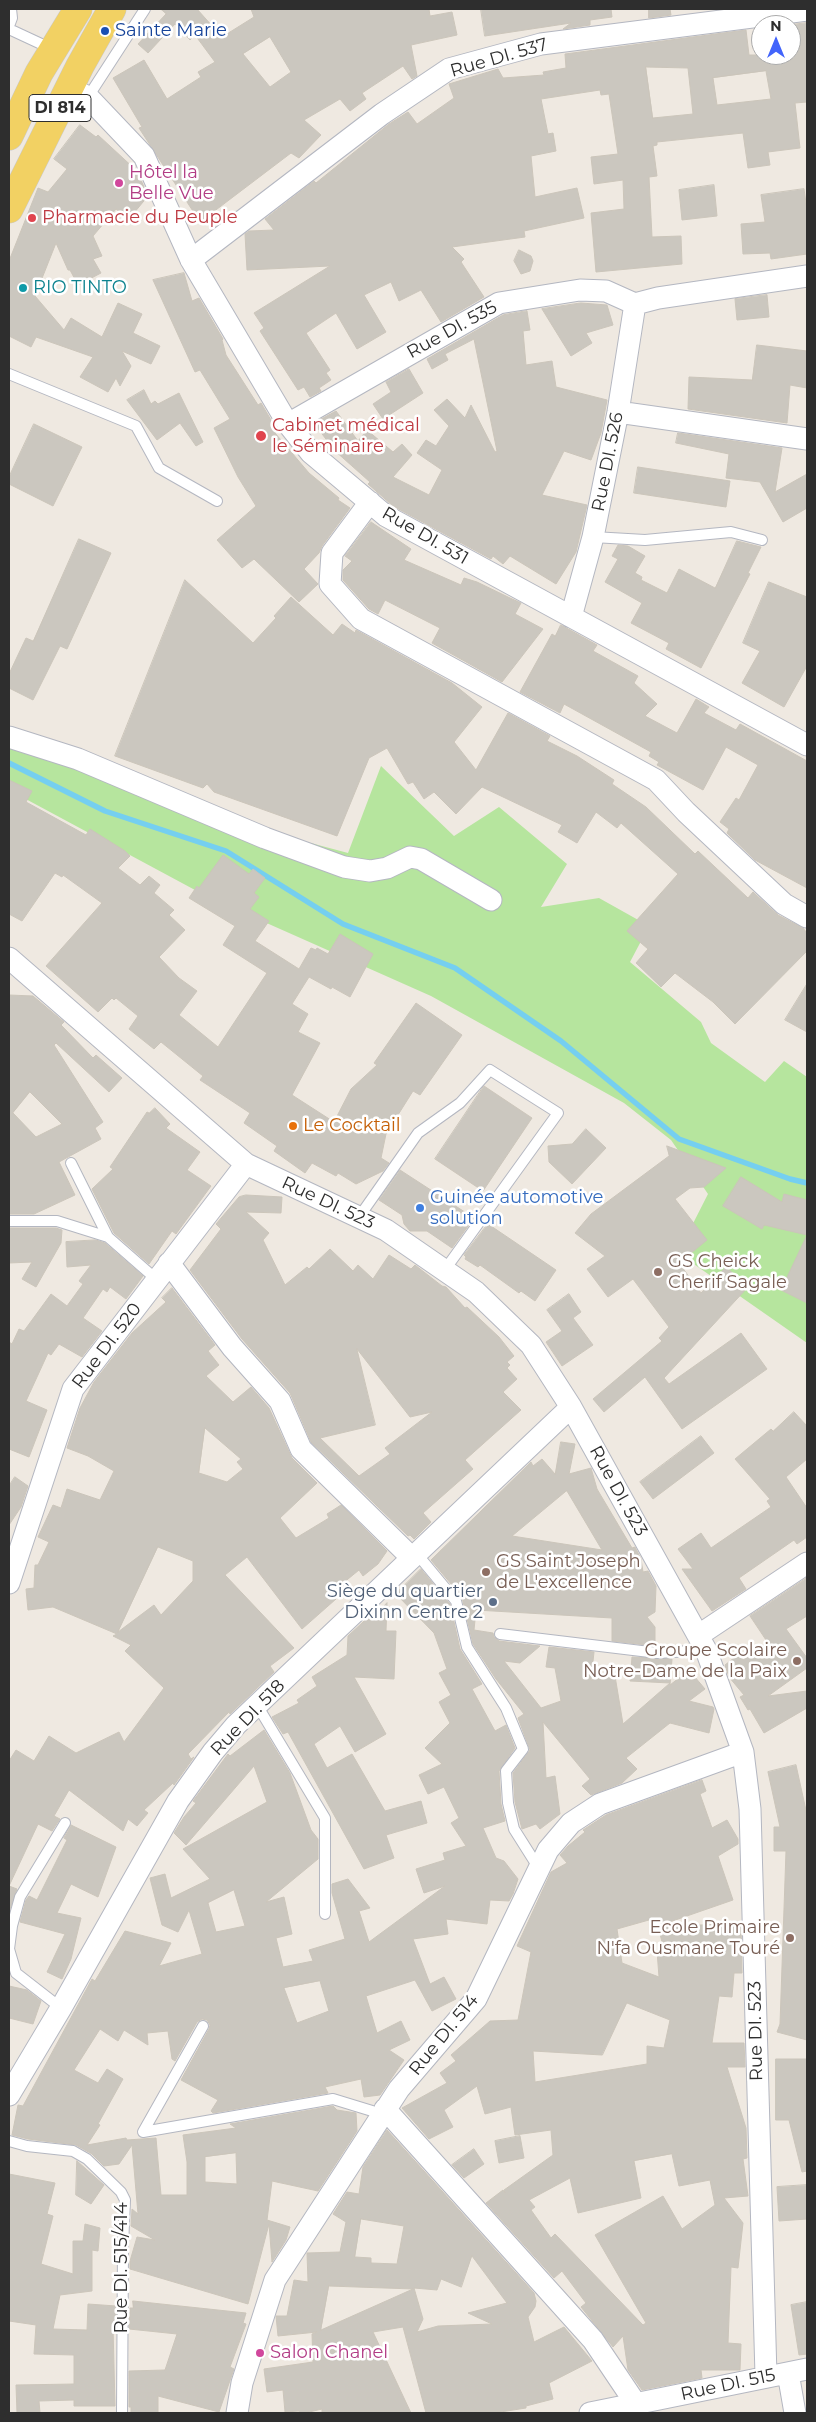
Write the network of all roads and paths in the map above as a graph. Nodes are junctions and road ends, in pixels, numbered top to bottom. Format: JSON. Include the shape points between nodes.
{"nodes":[{"id":1,"x":11,"y":9,"type":"edge"},
{"id":2,"x":78,"y":9,"type":"edge"},
{"id":3,"x":112,"y":9,"type":"edge"},
{"id":4,"x":144,"y":9,"type":"edge"},
{"id":5,"x":807,"y":10,"type":"edge"},
{"id":6,"x":9,"y":28,"type":"edge"},
{"id":7,"x":53,"y":50,"type":"junction"},
{"id":8,"x":79,"y":92,"type":"junction"},
{"id":9,"x":9,"y":136,"type":"edge"},
{"id":10,"x":9,"y":209,"type":"edge"},
{"id":11,"x":191,"y":260,"type":"junction"},
{"id":12,"x":807,"y":276,"type":"edge"},
{"id":13,"x":635,"y":304,"type":"junction"},
{"id":14,"x":9,"y":374,"type":"edge"},
{"id":15,"x":618,"y":412,"type":"junction"},
{"id":16,"x":288,"y":424,"type":"junction"},
{"id":17,"x":807,"y":439,"type":"edge"},
{"id":18,"x":217,"y":501,"type":"dead end"},
{"id":19,"x":370,"y":502,"type":"junction"},
{"id":20,"x":594,"y":537,"type":"junction"},
{"id":21,"x":762,"y":540,"type":"dead end"},
{"id":22,"x":571,"y":617,"type":"junction"},
{"id":23,"x":9,"y":737,"type":"edge"},
{"id":24,"x":807,"y":745,"type":"edge"},
{"id":25,"x":491,"y":900,"type":"dead end"},
{"id":26,"x":807,"y":917,"type":"edge"},
{"id":27,"x":10,"y":960,"type":"edge"},
{"id":28,"x":70,"y":1163,"type":"dead end"},
{"id":29,"x":246,"y":1164,"type":"junction"},
{"id":30,"x":359,"y":1217,"type":"junction"},
{"id":31,"x":9,"y":1221,"type":"edge"},
{"id":32,"x":108,"y":1237,"type":"junction"},
{"id":33,"x":163,"y":1271,"type":"junction"},
{"id":34,"x":444,"y":1271,"type":"junction"},
{"id":35,"x":571,"y":1406,"type":"junction"},
{"id":36,"x":414,"y":1556,"type":"junction"},
{"id":37,"x":807,"y":1563,"type":"edge"},
{"id":38,"x":9,"y":1583,"type":"edge"},
{"id":39,"x":500,"y":1634,"type":"dead end"},
{"id":40,"x":702,"y":1643,"type":"junction"},
{"id":41,"x":257,"y":1705,"type":"junction"},
{"id":42,"x":743,"y":1752,"type":"junction"},
{"id":43,"x":65,"y":1823,"type":"dead end"},
{"id":44,"x":538,"y":1868,"type":"junction"},
{"id":45,"x":325,"y":1914,"type":"dead end"},
{"id":46,"x":9,"y":1949,"type":"edge"},
{"id":47,"x":61,"y":2008,"type":"junction"},
{"id":48,"x":203,"y":2026,"type":"dead end"},
{"id":49,"x":9,"y":2096,"type":"edge"},
{"id":50,"x":383,"y":2111,"type":"junction"},
{"id":51,"x":9,"y":2141,"type":"edge"},
{"id":52,"x":798,"y":2371,"type":"edge"},
{"id":53,"x":766,"y":2376,"type":"junction"},
{"id":54,"x":637,"y":2409,"type":"edge"},
{"id":55,"x":122,"y":2413,"type":"edge"},
{"id":56,"x":237,"y":2413,"type":"edge"},
{"id":57,"x":590,"y":2413,"type":"edge"},
{"id":58,"x":795,"y":2413,"type":"edge"}],
"edges":[{"from":1,"to":6,"type":"lane"},
{"from":2,"to":7,"type":"main road","number":"DI 814"},
{"from":3,"to":8,"type":"main road","number":"DI 814"},
{"from":4,"to":8,"type":"lane"},
{"from":5,"to":11,"type":"street","name":"Rue DI. 537","via":[[541,44],[449,70],[382,114]]},
{"from":6,"to":7,"type":"lane"},
{"from":7,"to":9,"type":"main road","number":"DI 814"},
{"from":8,"to":10,"type":"main road","number":"DI 814"},
{"from":8,"to":11,"type":"street","name":"Rue DI. 531","via":[[144,156]]},
{"from":11,"to":16,"type":"street","name":"Rue DI. 531"},
{"from":12,"to":13,"type":"street"},
{"from":13,"to":15,"type":"street","name":"Rue DI. 526"},
{"from":13,"to":16,"type":"street","name":"Rue DI. 535","via":[[606,291],[580,290],[499,303]]},
{"from":14,"to":18,"type":"lane","via":[[136,426],[159,468]]},
{"from":15,"to":17,"type":"street"},
{"from":15,"to":20,"type":"street","name":"Rue DI. 526"},
{"from":16,"to":19,"type":"street","name":"Rue DI. 531","via":[[311,453]]},
{"from":19,"to":22,"type":"street","name":"Rue DI. 531","via":[[386,516]]},
{"from":19,"to":26,"type":"street","via":[[332,553],[330,584],[361,619],[656,780],[784,904]]},
{"from":20,"to":21,"type":"lane","via":[[645,540],[731,532]]},
{"from":20,"to":22,"type":"street","name":"Rue DI. 526"},
{"from":22,"to":24,"type":"street","name":"Rue DI. 531"},
{"from":23,"to":25,"type":"street","via":[[87,763],[265,838],[344,867],[370,871],[388,868],[410,857],[421,859]]},
{"from":27,"to":29,"type":"street","name":"Rue DI. 523"},
{"from":28,"to":32,"type":"lane"},
{"from":29,"to":30,"type":"street","name":"Rue DI. 523"},
{"from":29,"to":33,"type":"street","name":"Rue DI. 520"},
{"from":30,"to":34,"type":"street","name":"Rue DI. 523","via":[[386,1230]]},
{"from":30,"to":34,"type":"lane","via":[[418,1133],[460,1102],[490,1070],[558,1112]]},
{"from":31,"to":32,"type":"lane","via":[[57,1221]]},
{"from":32,"to":33,"type":"lane"},
{"from":33,"to":36,"type":"street","via":[[280,1401],[301,1449]]},
{"from":33,"to":38,"type":"street","name":"Rue DI. 520","via":[[73,1389]]},
{"from":34,"to":35,"type":"street","name":"Rue DI. 523","via":[[476,1292],[531,1345]]},
{"from":35,"to":36,"type":"street","name":"Rue DI. 518"},
{"from":35,"to":40,"type":"street","name":"Rue DI. 523"},
{"from":36,"to":41,"type":"street","name":"Rue DI. 518"},
{"from":36,"to":44,"type":"lane","via":[[456,1601],[467,1647],[506,1708],[522,1749],[506,1771],[508,1803],[514,1829]]},
{"from":37,"to":40,"type":"street"},
{"from":39,"to":40,"type":"lane","via":[[658,1653]]},
{"from":40,"to":42,"type":"street","name":"Rue DI. 523"},
{"from":41,"to":45,"type":"lane","via":[[325,1818]]},
{"from":41,"to":47,"type":"street","name":"Rue DI. 518","via":[[213,1752],[178,1801]]},
{"from":42,"to":44,"type":"street","name":"Rue DI. 514","via":[[600,1804],[571,1823],[548,1850]]},
{"from":42,"to":53,"type":"street","name":"Rue DI. 523","via":[[750,1809]]},
{"from":43,"to":46,"type":"lane","via":[[20,1897]]},
{"from":44,"to":50,"type":"street","name":"Rue DI. 514","via":[[476,2000],[399,2088]]},
{"from":46,"to":47,"type":"lane","via":[[16,1973]]},
{"from":47,"to":49,"type":"street","name":"Rue DI. 518"},
{"from":48,"to":50,"type":"lane","via":[[143,2132],[334,2098]]},
{"from":50,"to":54,"type":"street","via":[[593,2340]]},
{"from":50,"to":56,"type":"street","name":"Rue DI. 514","via":[[275,2280],[242,2382]]},
{"from":51,"to":55,"type":"lane","name":"Rue DI. 515/414","via":[[73,2151],[87,2159],[121,2192],[125,2200]]},
{"from":52,"to":53,"type":"street","name":"Rue DI. 515"},
{"from":52,"to":58,"type":"street"},
{"from":53,"to":54,"type":"street","name":"Rue DI. 515"},
{"from":54,"to":57,"type":"street","name":"Rue DI. 515"}]}
